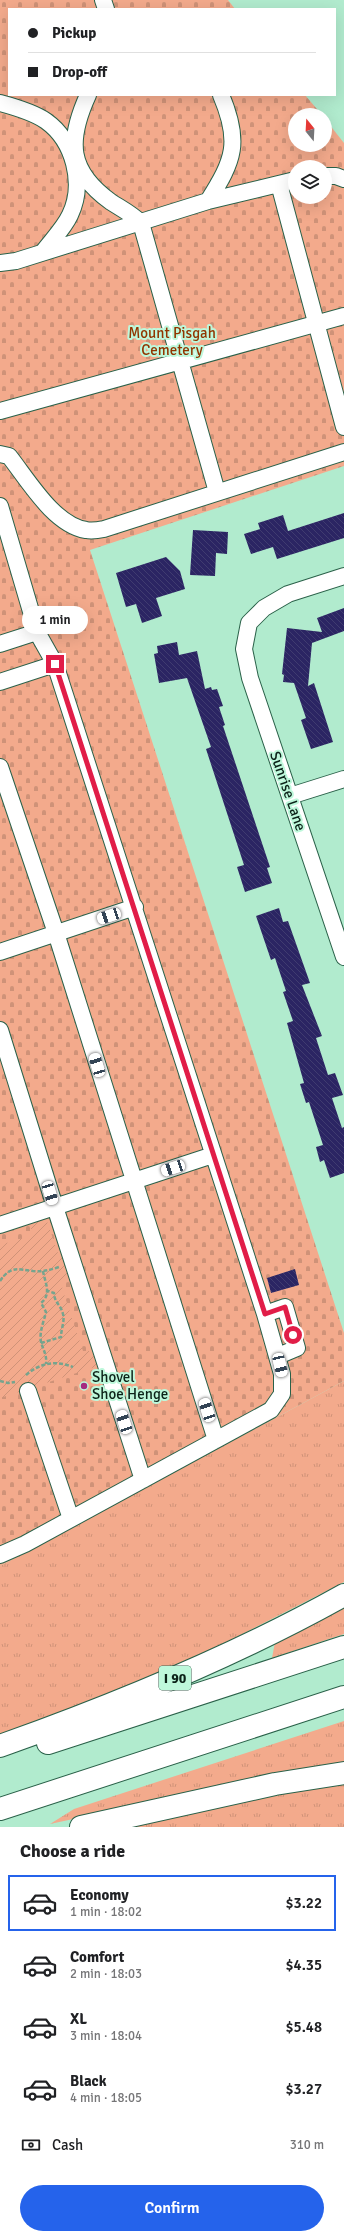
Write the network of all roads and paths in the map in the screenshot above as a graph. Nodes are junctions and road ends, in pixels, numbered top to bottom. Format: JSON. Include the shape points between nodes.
{"nodes":[{"id":1,"x":88,"y":96,"type":"edge"},
{"id":2,"x":221,"y":96,"type":"edge"},
{"id":3,"x":0,"y":103,"type":"edge"},
{"id":4,"x":76,"y":162,"type":"junction"},
{"id":5,"x":332,"y":176,"type":"edge"},
{"id":6,"x":344,"y":179,"type":"edge"},
{"id":7,"x":288,"y":182,"type":"edge"},
{"id":8,"x":279,"y":184,"type":"junction"},
{"id":9,"x":208,"y":201,"type":"junction"},
{"id":10,"x":141,"y":223,"type":"junction"},
{"id":11,"x":43,"y":252,"type":"junction"},
{"id":12,"x":0,"y":263,"type":"edge"},
{"id":13,"x":344,"y":316,"type":"edge"},
{"id":14,"x":317,"y":323,"type":"junction"},
{"id":15,"x":181,"y":360,"type":"junction"},
{"id":16,"x":0,"y":410,"type":"edge"},
{"id":17,"x":344,"y":427,"type":"edge"},
{"id":18,"x":344,"y":452,"type":"edge"},
{"id":19,"x":0,"y":454,"type":"edge"},
{"id":20,"x":217,"y":492,"type":"junction"},
{"id":21,"x":0,"y":506,"type":"edge"},
{"id":22,"x":344,"y":576,"type":"edge"},
{"id":23,"x":37,"y":632,"type":"junction"},
{"id":24,"x":0,"y":644,"type":"edge"},
{"id":25,"x":55,"y":664,"type":"junction"},
{"id":26,"x":0,"y":682,"type":"edge"},
{"id":27,"x":0,"y":767,"type":"edge"},
{"id":28,"x":344,"y":779,"type":"edge"},
{"id":29,"x":290,"y":796,"type":"junction"},
{"id":30,"x":135,"y":907,"type":"junction"},
{"id":31,"x":56,"y":933,"type":"junction"},
{"id":32,"x":0,"y":952,"type":"edge"},
{"id":33,"x":344,"y":957,"type":"edge"},
{"id":34,"x":0,"y":1030,"type":"edge"},
{"id":35,"x":213,"y":1155,"type":"junction"},
{"id":36,"x":134,"y":1182,"type":"junction"},
{"id":37,"x":55,"y":1207,"type":"junction"},
{"id":38,"x":0,"y":1225,"type":"edge"},
{"id":39,"x":73,"y":1263,"type":"junction"},
{"id":40,"x":43,"y":1271,"type":"junction"},
{"id":41,"x":1,"y":1277,"type":"edge"},
{"id":42,"x":0,"y":1281,"type":"edge"},
{"id":43,"x":48,"y":1291,"type":"junction"},
{"id":44,"x":41,"y":1342,"type":"junction"},
{"id":45,"x":46,"y":1364,"type":"junction"},
{"id":46,"x":73,"y":1367,"type":"dead end"},
{"id":47,"x":0,"y":1381,"type":"edge"},
{"id":48,"x":24,"y":1382,"type":"junction"},
{"id":49,"x":216,"y":1440,"type":"junction"},
{"id":50,"x":143,"y":1480,"type":"junction"},
{"id":51,"x":71,"y":1519,"type":"junction"},
{"id":52,"x":0,"y":1555,"type":"edge"},
{"id":53,"x":344,"y":1595,"type":"edge"},
{"id":54,"x":344,"y":1647,"type":"edge"},
{"id":55,"x":344,"y":1697,"type":"edge"},
{"id":56,"x":0,"y":1746,"type":"edge"},
{"id":57,"x":0,"y":1759,"type":"edge"},
{"id":58,"x":344,"y":1773,"type":"edge"},
{"id":59,"x":0,"y":1809,"type":"edge"},
{"id":60,"x":81,"y":1827,"type":"edge"}],
"edges":[{"from":1,"to":4,"type":"street","via":[[80,112],[74,136]]},
{"from":2,"to":9,"type":"street","via":[[231,118],[233,147],[226,172]]},
{"from":3,"to":4,"type":"street","via":[[19,108],[46,121],[61,137]]},
{"from":4,"to":10,"type":"street","via":[[93,186]]},
{"from":4,"to":11,"type":"street","via":[[76,196],[70,215]]},
{"from":5,"to":6,"type":"street"},
{"from":7,"to":8,"type":"street"},
{"from":8,"to":9,"type":"street"},
{"from":8,"to":14,"type":"street"},
{"from":9,"to":10,"type":"street"},
{"from":10,"to":11,"type":"street"},
{"from":10,"to":15,"type":"street"},
{"from":11,"to":12,"type":"street","via":[[16,261]]},
{"from":13,"to":14,"type":"street"},
{"from":14,"to":15,"type":"street"},
{"from":14,"to":17,"type":"street"},
{"from":15,"to":16,"type":"street"},
{"from":15,"to":20,"type":"street"},
{"from":18,"to":20,"type":"street"},
{"from":19,"to":20,"type":"street","via":[[10,456],[46,504],[64,522],[86,530],[104,529]]},
{"from":21,"to":23,"type":"street"},
{"from":22,"to":29,"type":"street","name":"Sunrise Lane","via":[[288,594],[264,608],[249,623],[244,650],[250,678]]},
{"from":23,"to":24,"type":"street"},
{"from":23,"to":25,"type":"street"},
{"from":25,"to":26,"type":"street"},
{"from":25,"to":30,"type":"street"},
{"from":27,"to":31,"type":"street"},
{"from":28,"to":29,"type":"street"},
{"from":29,"to":33,"type":"street","name":"Sunrise Lane"},
{"from":30,"to":31,"type":"street"},
{"from":30,"to":35,"type":"street"},
{"from":31,"to":32,"type":"street"},
{"from":31,"to":36,"type":"street"},
{"from":34,"to":37,"type":"street"},
{"from":35,"to":36,"type":"street"},
{"from":35,"to":49,"type":"street","via":[[282,1374],[282,1394],[271,1410]]},
{"from":36,"to":37,"type":"street"},
{"from":36,"to":49,"type":"street"},
{"from":37,"to":38,"type":"street"},
{"from":37,"to":39,"type":"street"},
{"from":39,"to":40,"type":"path"},
{"from":39,"to":50,"type":"street"},
{"from":40,"to":41,"type":"path","via":[[10,1270]]},
{"from":40,"to":43,"type":"path"},
{"from":41,"to":42,"type":"path"},
{"from":43,"to":44,"type":"path","via":[[46,1299],[41,1303],[46,1312]]},
{"from":43,"to":44,"type":"path","via":[[54,1293],[54,1300],[63,1313],[64,1320],[61,1337]]},
{"from":44,"to":45,"type":"path","via":[[47,1356]]},
{"from":45,"to":46,"type":"path","via":[[56,1362]]},
{"from":45,"to":48,"type":"path"},
{"from":47,"to":48,"type":"path"},
{"from":48,"to":51,"type":"street"},
{"from":49,"to":50,"type":"street"},
{"from":50,"to":51,"type":"street"},
{"from":51,"to":52,"type":"street"},
{"from":53,"to":56,"type":"highway","number":"I 90","via":[[156,1687]]},
{"from":54,"to":57,"type":"highway","number":"I 90"},
{"from":55,"to":59,"type":"highway"},
{"from":58,"to":60,"type":"highway","via":[[275,1784]]}]}
